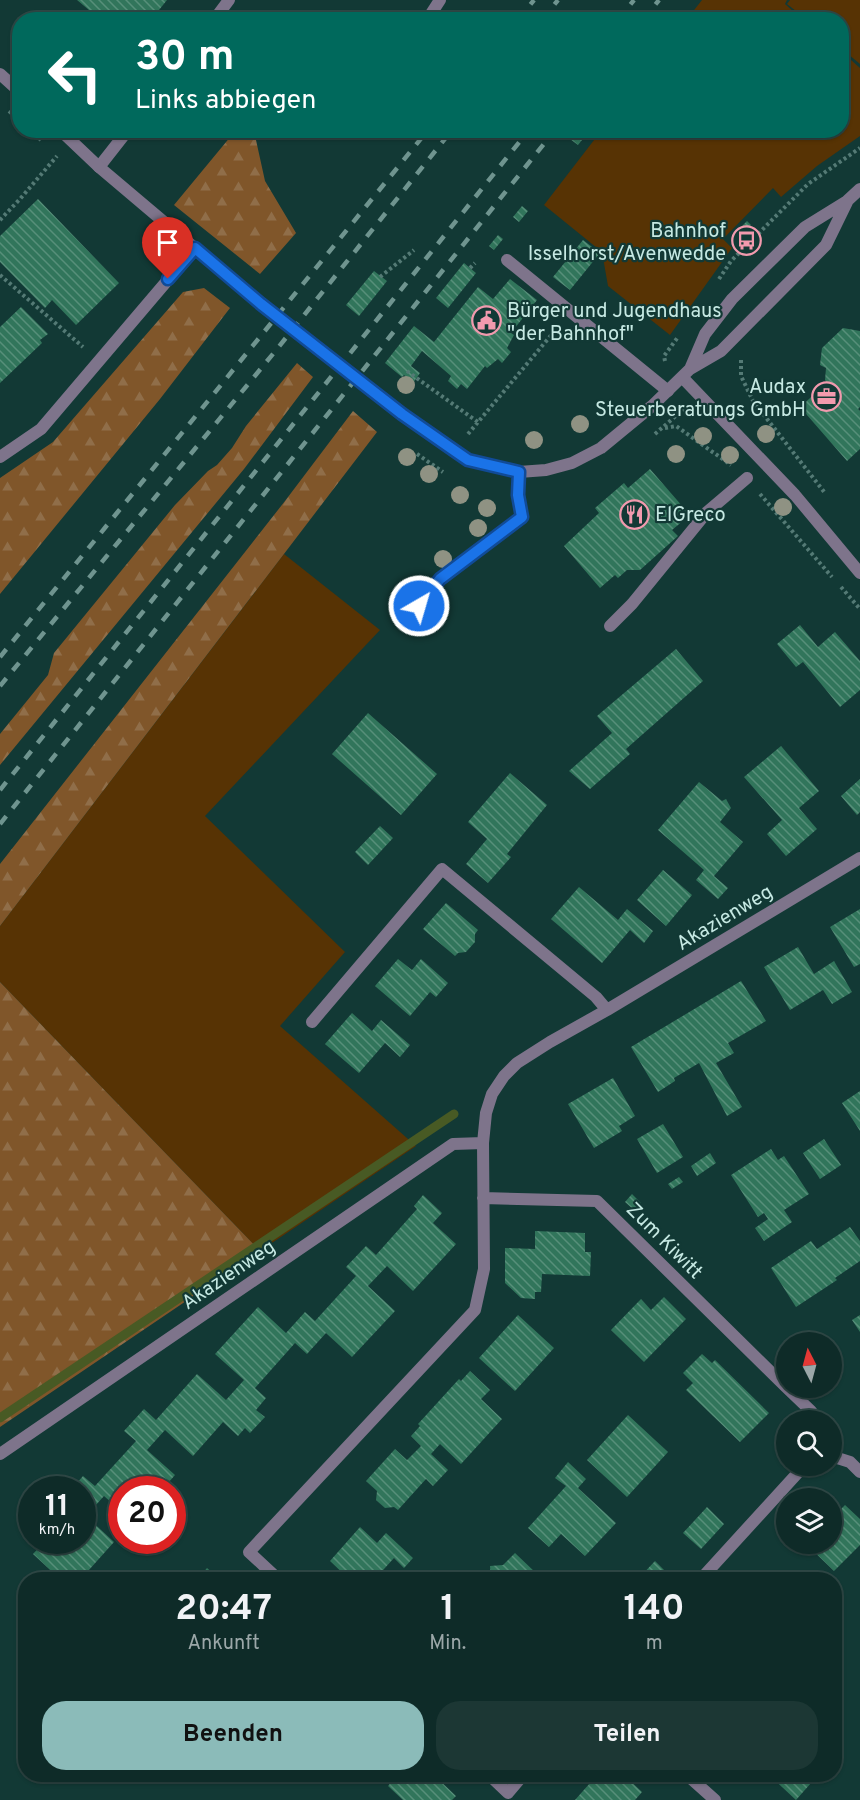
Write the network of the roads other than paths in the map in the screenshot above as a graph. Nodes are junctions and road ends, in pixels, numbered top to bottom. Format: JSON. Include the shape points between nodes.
{"nodes":[{"id":1,"x":0,"y":74,"type":"edge"},
{"id":2,"x":12,"y":85,"type":"edge"},
{"id":3,"x":68,"y":138,"type":"edge"},
{"id":4,"x":122,"y":138,"type":"edge"},
{"id":5,"x":99,"y":167,"type":"junction"},
{"id":6,"x":860,"y":189,"type":"edge"},
{"id":7,"x":847,"y":201,"type":"junction"},
{"id":8,"x":195,"y":248,"type":"junction"},
{"id":9,"x":507,"y":260,"type":"dead end"},
{"id":10,"x":686,"y":373,"type":"junction"},
{"id":11,"x":668,"y":391,"type":"junction"},
{"id":12,"x":0,"y":457,"type":"edge"},
{"id":13,"x":519,"y":472,"type":"junction"},
{"id":14,"x":747,"y":478,"type":"road end"},
{"id":15,"x":860,"y":573,"type":"edge"},
{"id":16,"x":419,"y":606,"type":"dead end"},
{"id":17,"x":610,"y":626,"type":"dead end"},
{"id":18,"x":860,"y":858,"type":"edge"},
{"id":19,"x":607,"y":1010,"type":"junction"},
{"id":20,"x":312,"y":1022,"type":"dead end"},
{"id":21,"x":483,"y":1143,"type":"junction"},
{"id":22,"x":483,"y":1198,"type":"junction"},
{"id":23,"x":776,"y":1377,"type":"edge"},
{"id":24,"x":797,"y":1398,"type":"edge"},
{"id":25,"x":810,"y":1410,"type":"edge"},
{"id":26,"x":0,"y":1454,"type":"edge"},
{"id":27,"x":842,"y":1459,"type":"edge"},
{"id":28,"x":860,"y":1472,"type":"edge"},
{"id":29,"x":795,"y":1476,"type":"edge"},
{"id":30,"x":271,"y":1572,"type":"edge"},
{"id":31,"x":707,"y":1572,"type":"edge"},
{"id":32,"x":496,"y":1782,"type":"edge"},
{"id":33,"x":517,"y":1782,"type":"edge"},
{"id":34,"x":695,"y":1782,"type":"edge"},
{"id":35,"x":715,"y":1800,"type":"edge"}],
"edges":[{"from":1,"to":2,"type":"street"},
{"from":3,"to":5,"type":"street"},
{"from":4,"to":5,"type":"street"},
{"from":5,"to":8,"type":"street"},
{"from":6,"to":7,"type":"street"},
{"from":7,"to":10,"type":"street","via":[[826,245],[721,351]]},
{"from":7,"to":10,"type":"street","via":[[805,227],[732,299],[705,334]]},
{"from":8,"to":12,"type":"street","via":[[41,429]]},
{"from":8,"to":13,"type":"street","via":[[392,407],[468,460]]},
{"from":9,"to":11,"type":"street"},
{"from":10,"to":11,"type":"street"},
{"from":10,"to":15,"type":"street"},
{"from":11,"to":13,"type":"street","via":[[601,448],[572,463]]},
{"from":13,"to":16,"type":"street","via":[[522,517],[440,579]]},
{"from":14,"to":17,"type":"street","via":[[707,512]]},
{"from":18,"to":19,"type":"street","name":"Akazienweg"},
{"from":19,"to":20,"type":"street","via":[[441,869]]},
{"from":19,"to":21,"type":"street","name":"Akazienweg","via":[[517,1063],[504,1076],[486,1113]]},
{"from":21,"to":22,"type":"street","name":"Akazienweg"},
{"from":21,"to":26,"type":"street","name":"Akazienweg","via":[[453,1144]]},
{"from":22,"to":23,"type":"street","name":"Zum Kiwitt","via":[[597,1201]]},
{"from":22,"to":30,"type":"street","name":"Akazienweg","via":[[484,1269],[475,1310],[249,1551]]},
{"from":24,"to":25,"type":"street","name":"Zum Kiwitt"},
{"from":27,"to":28,"type":"street"},
{"from":29,"to":31,"type":"street"},
{"from":32,"to":33,"type":"street","via":[[508,1793]]},
{"from":34,"to":35,"type":"street"}]}
